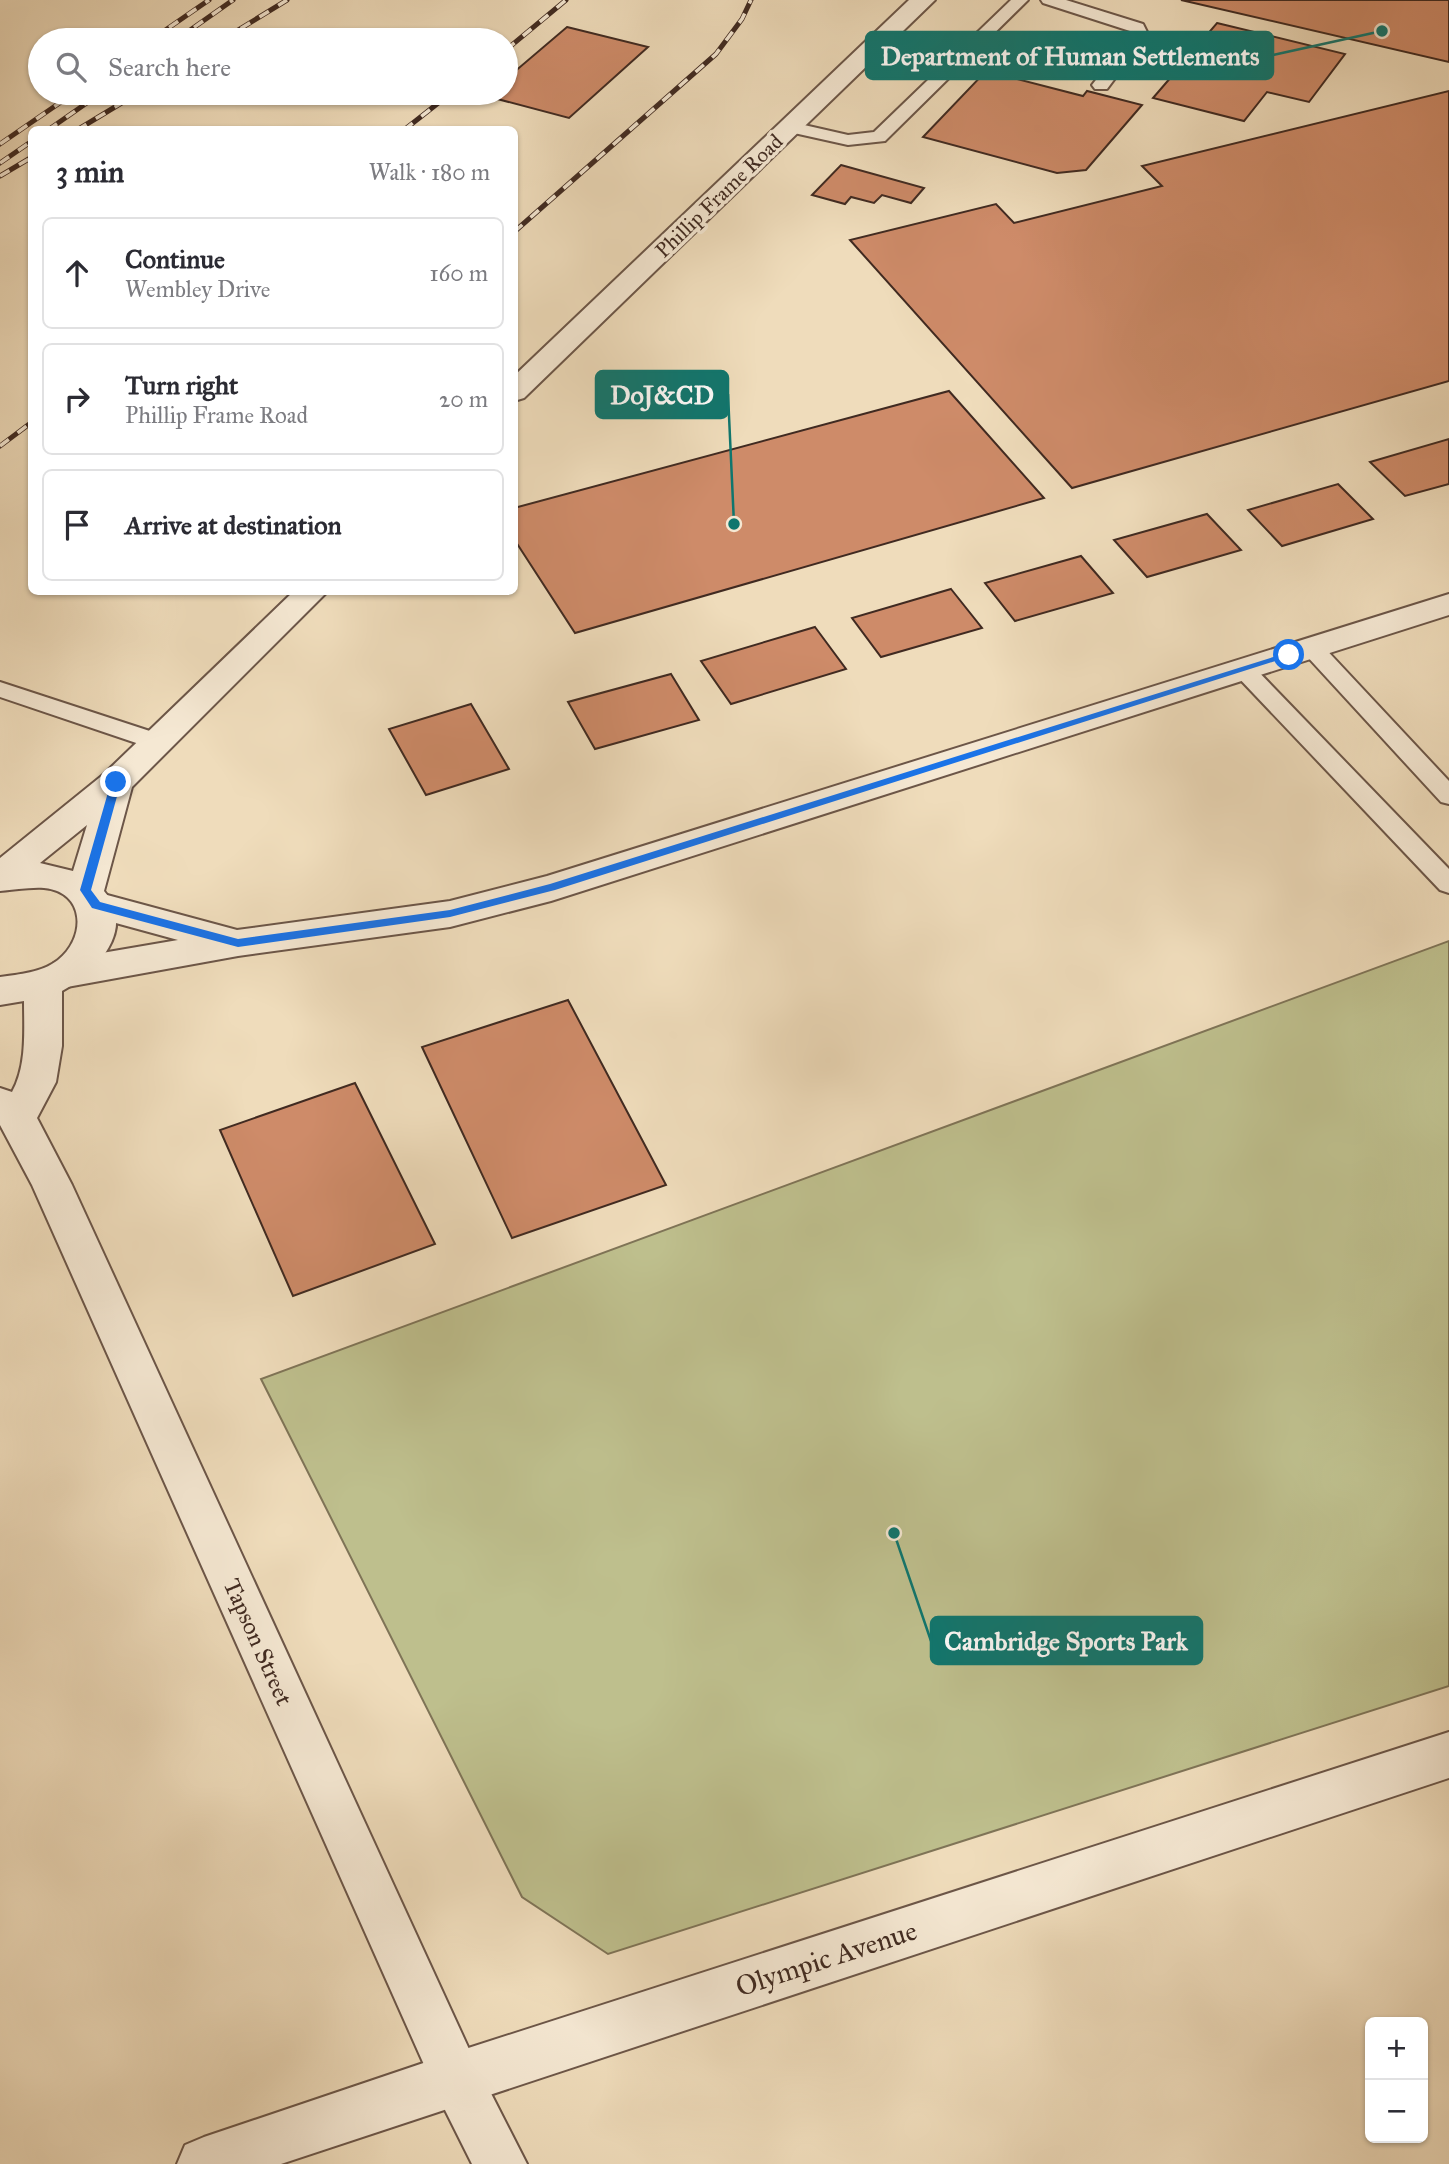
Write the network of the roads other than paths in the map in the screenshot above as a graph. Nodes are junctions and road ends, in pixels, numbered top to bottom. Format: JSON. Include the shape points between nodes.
{"nodes":[{"id":1,"x":923,"y":0,"type":"edge"},
{"id":2,"x":1020,"y":0,"type":"edge"},
{"id":3,"x":1049,"y":0,"type":"edge"},
{"id":4,"x":1101,"y":85,"type":"dead end"},
{"id":5,"x":791,"y":127,"type":"junction"},
{"id":6,"x":518,"y":388,"type":"edge"},
{"id":7,"x":308,"y":595,"type":"edge"},
{"id":8,"x":1449,"y":604,"type":"edge"},
{"id":9,"x":1312,"y":648,"type":"junction"},
{"id":10,"x":1244,"y":669,"type":"junction"},
{"id":11,"x":0,"y":689,"type":"edge"},
{"id":12,"x":158,"y":742,"type":"junction"},
{"id":13,"x":116,"y":782,"type":"junction"},
{"id":14,"x":1449,"y":796,"type":"edge"},
{"id":15,"x":0,"y":877,"type":"edge"},
{"id":16,"x":1449,"y":884,"type":"edge"},
{"id":17,"x":91,"y":898,"type":"junction"},
{"id":18,"x":238,"y":943,"type":"junction"},
{"id":19,"x":55,"y":979,"type":"junction"},
{"id":20,"x":0,"y":991,"type":"edge"},
{"id":21,"x":9,"y":1111,"type":"edge"},
{"id":22,"x":1449,"y":1755,"type":"edge"},
{"id":23,"x":456,"y":2078,"type":"junction"},
{"id":24,"x":204,"y":2164,"type":"edge"},
{"id":25,"x":500,"y":2164,"type":"edge"}],
"edges":[{"from":1,"to":5,"type":"street","name":"Phillip Frame Road"},
{"from":2,"to":5,"type":"lane","via":[[879,137],[848,140]]},
{"from":3,"to":4,"type":"lane","via":[[1137,27],[1140,34]]},
{"from":5,"to":6,"type":"street","name":"Phillip Frame Road"},
{"from":7,"to":12,"type":"street"},
{"from":8,"to":9,"type":"street"},
{"from":9,"to":10,"type":"street"},
{"from":9,"to":14,"type":"lane"},
{"from":10,"to":16,"type":"lane"},
{"from":10,"to":18,"type":"street","via":[[551,888],[450,914]]},
{"from":11,"to":12,"type":"lane"},
{"from":12,"to":13,"type":"street"},
{"from":13,"to":15,"type":"street"},
{"from":13,"to":17,"type":"street"},
{"from":15,"to":17,"type":"street","via":[[46,874],[68,880]]},
{"from":17,"to":18,"type":"street"},
{"from":17,"to":19,"type":"street","via":[[100,923],[96,941],[85,958]]},
{"from":18,"to":19,"type":"street"},
{"from":19,"to":20,"type":"street"},
{"from":19,"to":21,"type":"street","name":"Tapson Street","via":[[37,1082]]},
{"from":21,"to":23,"type":"street","name":"Tapson Street","via":[[52,1185]]},
{"from":22,"to":23,"type":"street","name":"Olympic Avenue"},
{"from":23,"to":24,"type":"street","name":"Olympic Avenue"},
{"from":23,"to":25,"type":"street","name":"Tapson Street"}]}
